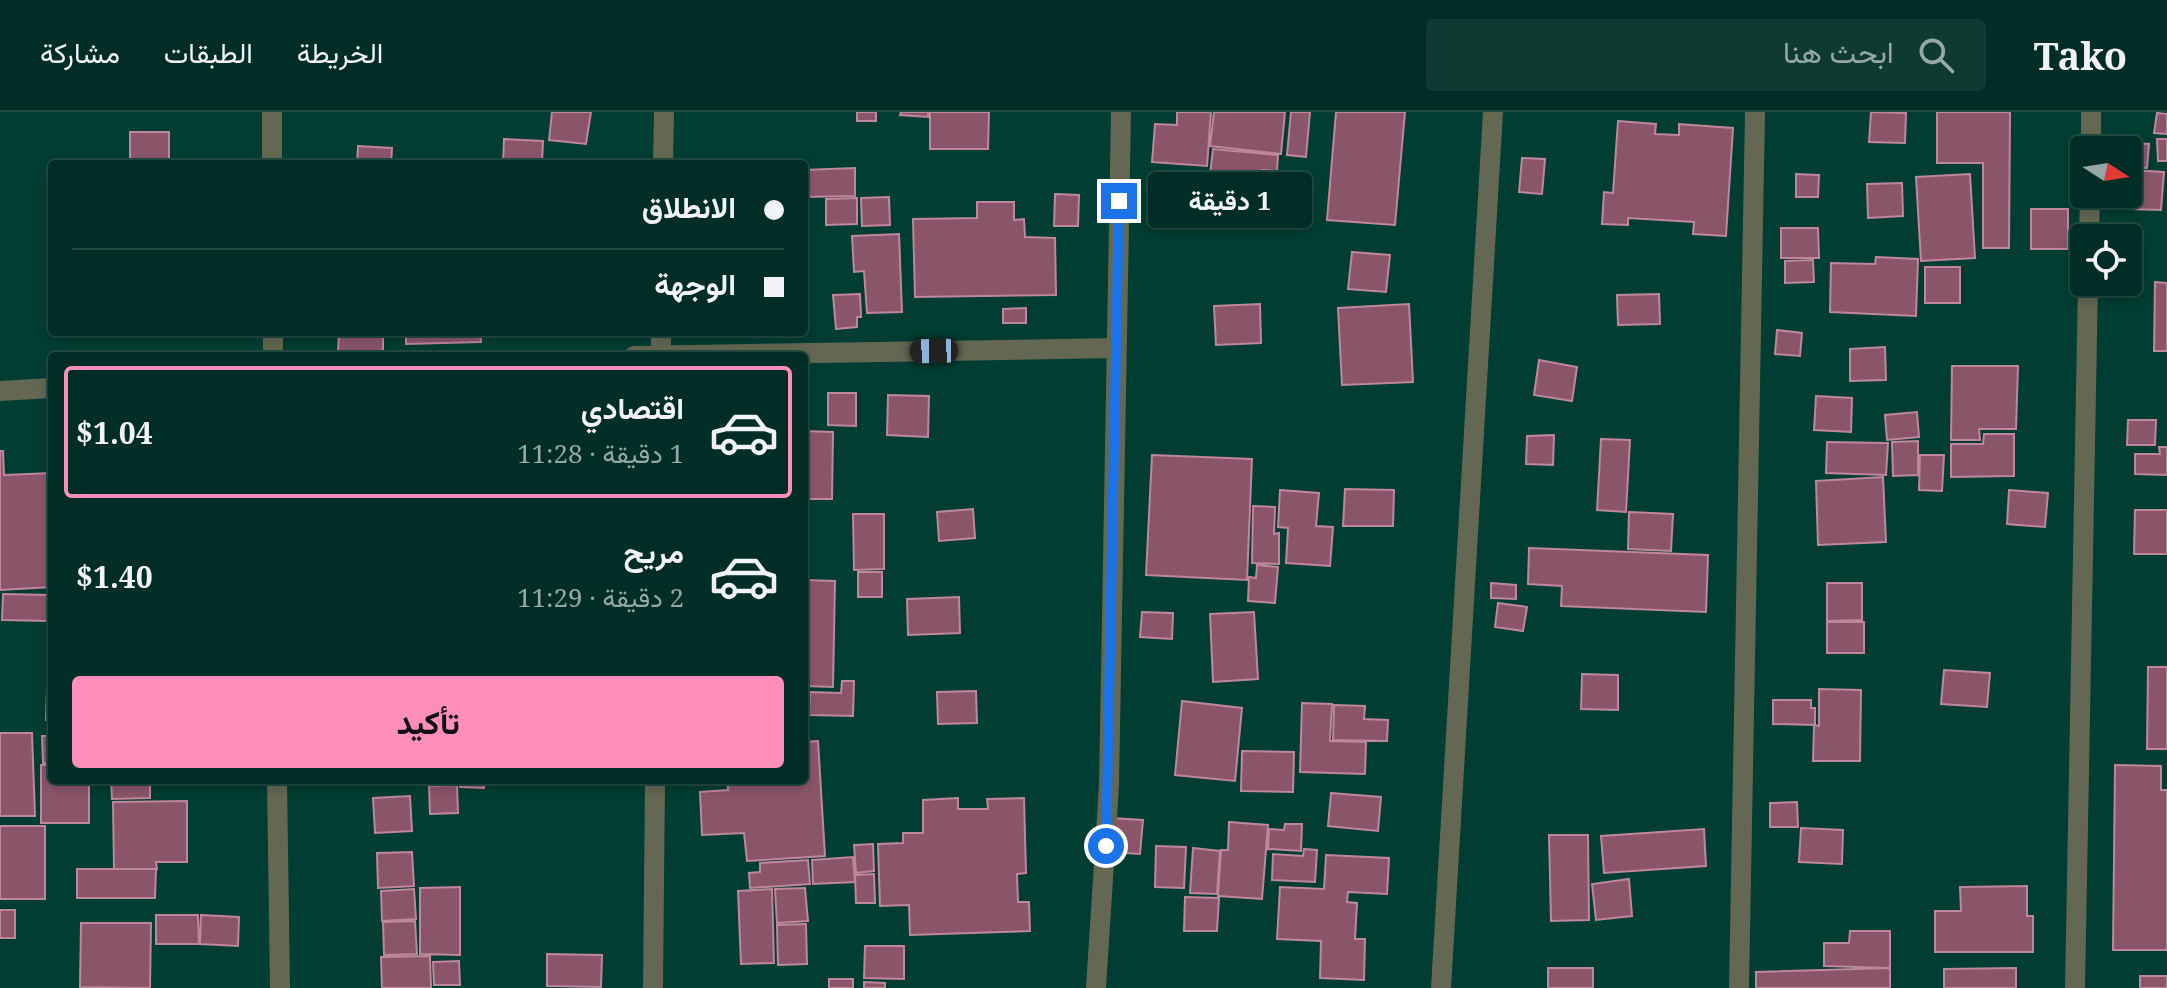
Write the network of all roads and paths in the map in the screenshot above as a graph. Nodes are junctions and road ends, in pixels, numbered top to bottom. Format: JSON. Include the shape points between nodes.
{"nodes":[{"id":1,"x":272,"y":112,"type":"edge"},
{"id":2,"x":664,"y":112,"type":"edge"},
{"id":3,"x":1121,"y":112,"type":"edge"},
{"id":4,"x":1493,"y":112,"type":"edge"},
{"id":5,"x":1755,"y":112,"type":"edge"},
{"id":6,"x":2091,"y":112,"type":"edge"},
{"id":7,"x":2091,"y":136,"type":"edge"},
{"id":8,"x":272,"y":160,"type":"edge"},
{"id":9,"x":663,"y":160,"type":"edge"},
{"id":10,"x":2088,"y":296,"type":"edge"},
{"id":11,"x":1116,"y":348,"type":"junction"},
{"id":12,"x":808,"y":353,"type":"edge"},
{"id":13,"x":48,"y":388,"type":"edge"},
{"id":14,"x":0,"y":391,"type":"edge"},
{"id":15,"x":277,"y":784,"type":"edge"},
{"id":16,"x":655,"y":784,"type":"edge"},
{"id":17,"x":280,"y":988,"type":"edge"},
{"id":18,"x":653,"y":988,"type":"edge"},
{"id":19,"x":1096,"y":988,"type":"edge"},
{"id":20,"x":1441,"y":988,"type":"edge"},
{"id":21,"x":1739,"y":988,"type":"edge"},
{"id":22,"x":2075,"y":988,"type":"edge"}],
"edges":[{"from":1,"to":8,"type":"street"},
{"from":2,"to":9,"type":"street"},
{"from":3,"to":11,"type":"street"},
{"from":4,"to":20,"type":"street"},
{"from":5,"to":21,"type":"street"},
{"from":6,"to":7,"type":"street"},
{"from":10,"to":22,"type":"street"},
{"from":11,"to":12,"type":"street"},
{"from":11,"to":19,"type":"street","via":[[1109,785]]},
{"from":13,"to":14,"type":"street"},
{"from":15,"to":17,"type":"street"},
{"from":16,"to":18,"type":"street"}]}
